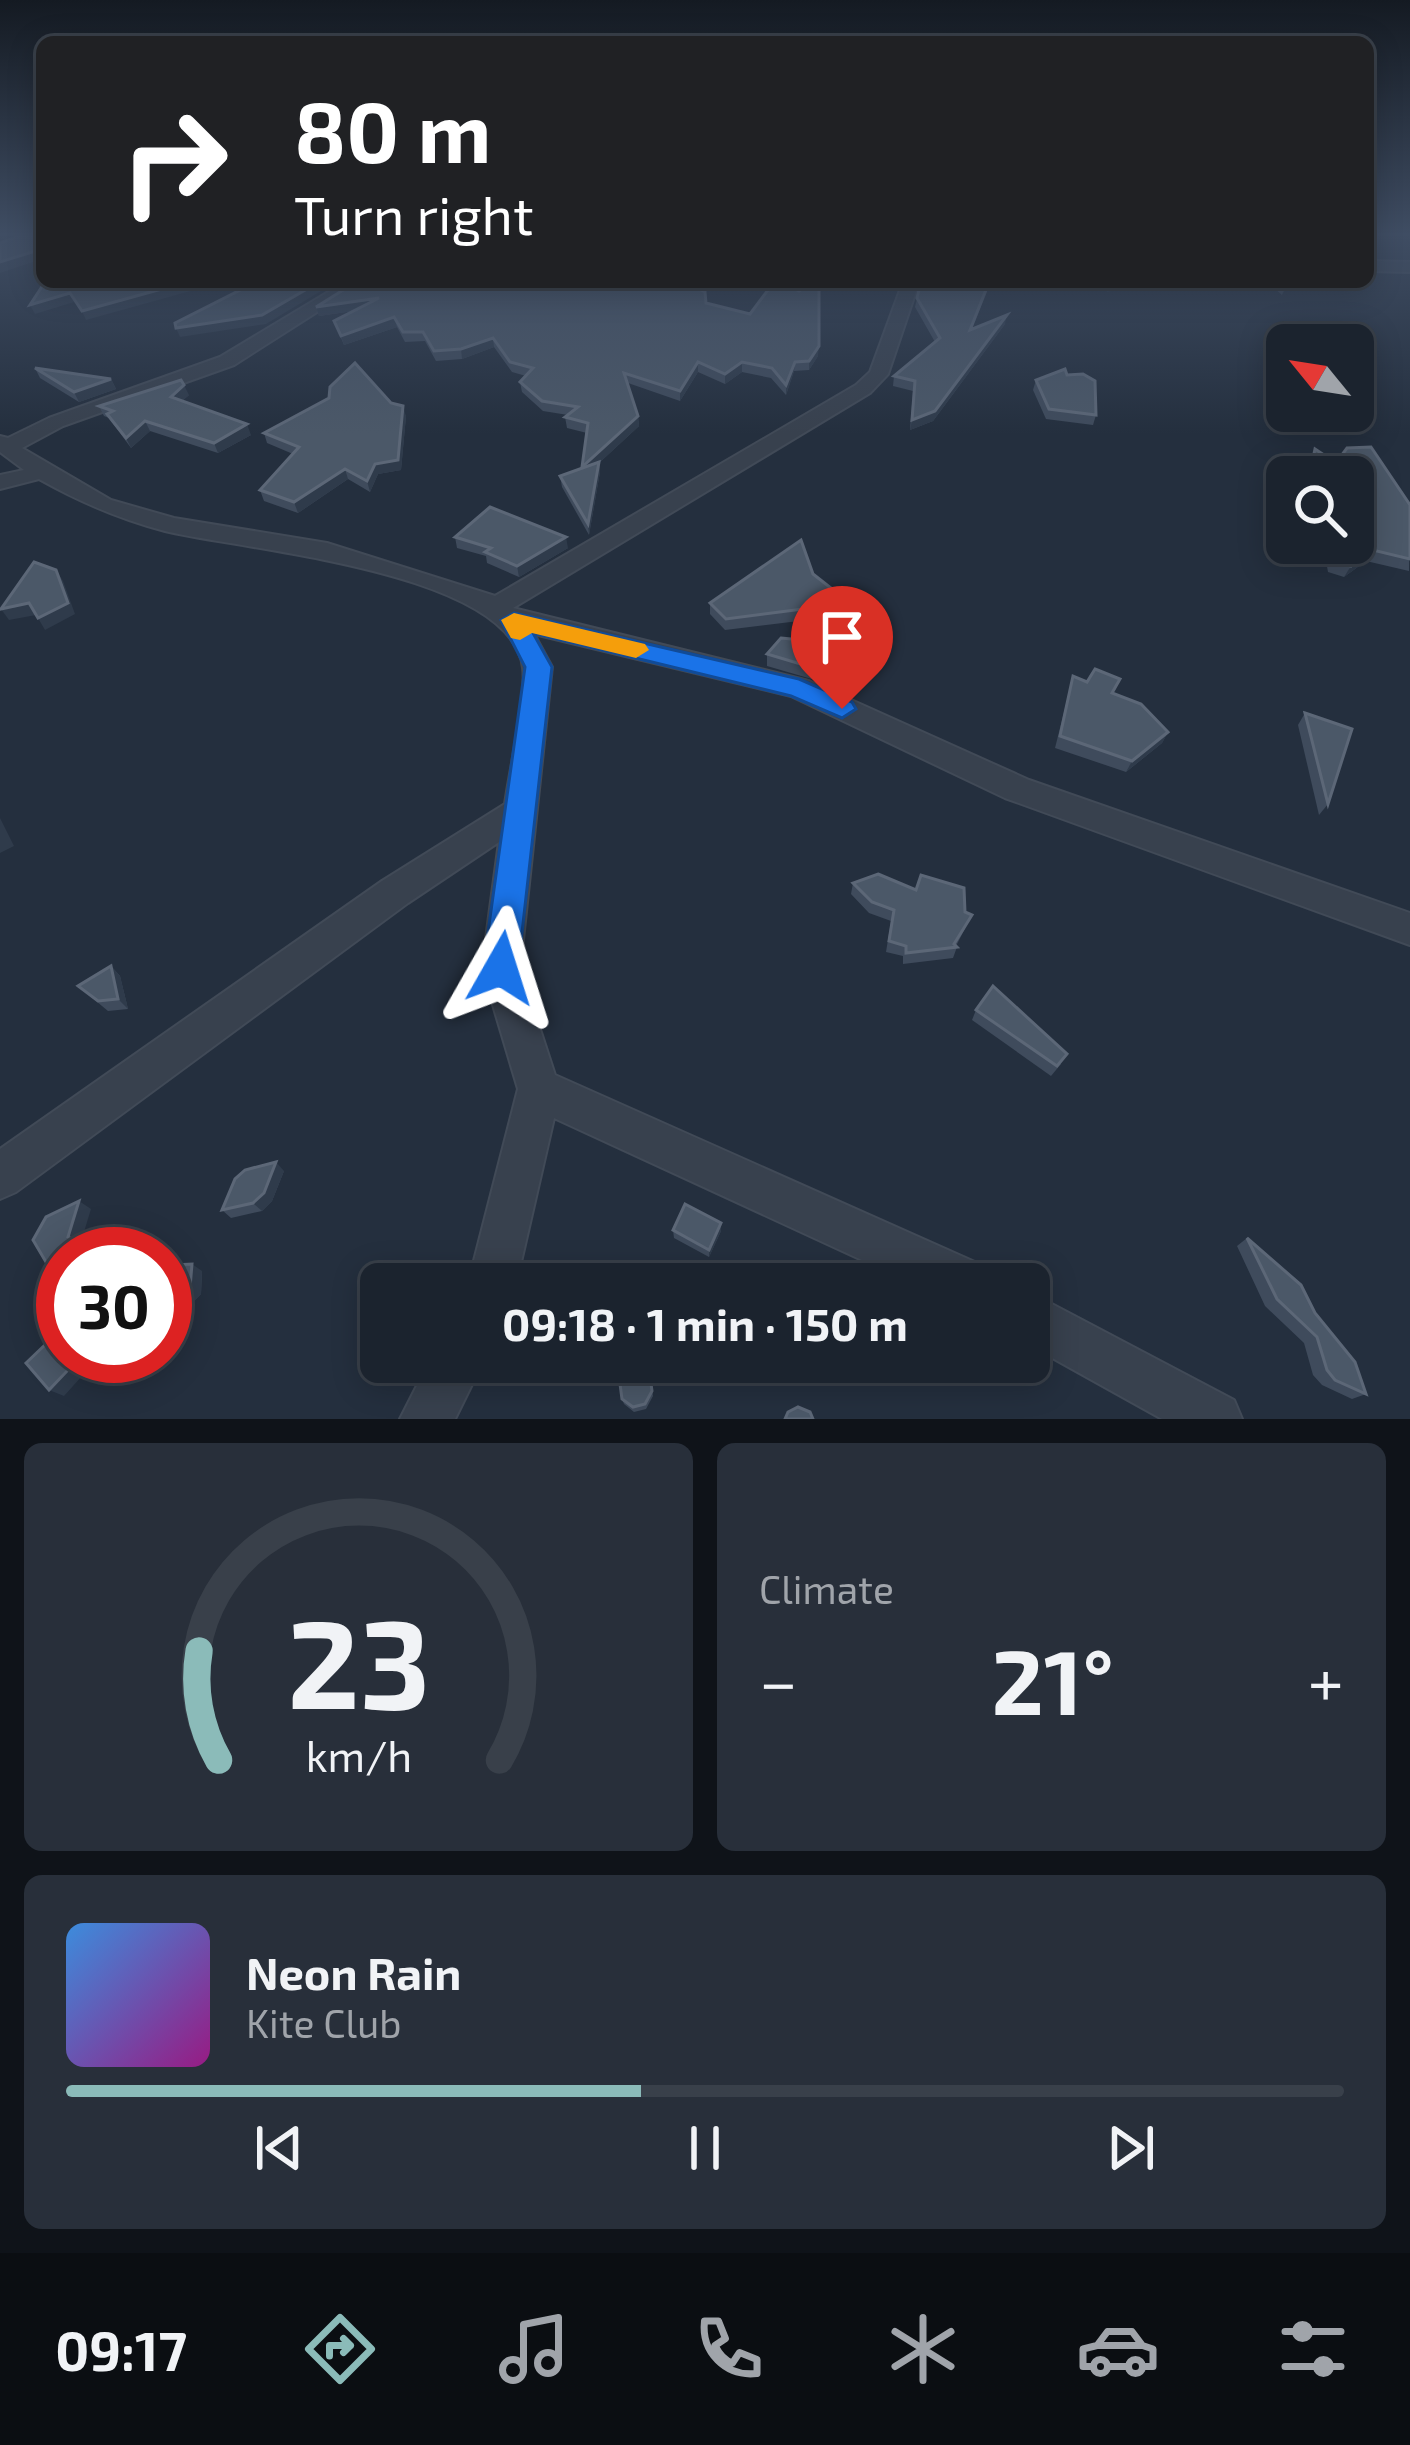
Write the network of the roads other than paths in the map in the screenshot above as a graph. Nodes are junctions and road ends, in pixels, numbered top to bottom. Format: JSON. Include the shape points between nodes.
{"nodes":[{"id":1,"x":323,"y":302,"type":"edge"},
{"id":2,"x":904,"y":302,"type":"edge"},
{"id":3,"x":4,"y":444,"type":"edge"},
{"id":4,"x":42,"y":472,"type":"junction"},
{"id":5,"x":0,"y":482,"type":"edge"},
{"id":6,"x":506,"y":613,"type":"junction"},
{"id":7,"x":517,"y":814,"type":"junction"},
{"id":8,"x":1410,"y":929,"type":"edge"},
{"id":9,"x":539,"y":1089,"type":"junction"},
{"id":10,"x":0,"y":1176,"type":"edge"},
{"id":11,"x":497,"y":1263,"type":"edge"},
{"id":12,"x":923,"y":1263,"type":"edge"},
{"id":13,"x":1050,"y":1329,"type":"edge"},
{"id":14,"x":446,"y":1383,"type":"edge"},
{"id":15,"x":427,"y":1419,"type":"edge"},
{"id":16,"x":1215,"y":1419,"type":"edge"}],
"edges":[{"from":1,"to":3,"type":"street","via":[[226,361]]},
{"from":2,"to":6,"type":"street","via":[[879,374],[863,389]]},
{"from":3,"to":4,"type":"street"},
{"from":4,"to":5,"type":"street"},
{"from":4,"to":6,"type":"street","via":[[103,505],[171,525],[317,548]]},
{"from":6,"to":7,"type":"street","via":[[538,667]]},
{"from":6,"to":8,"type":"street","via":[[799,688],[1017,789]]},
{"from":7,"to":9,"type":"street","via":[[501,968]]},
{"from":7,"to":10,"type":"street"},
{"from":9,"to":11,"type":"street"},
{"from":9,"to":12,"type":"street"},
{"from":13,"to":16,"type":"street"},
{"from":14,"to":15,"type":"street"}]}
